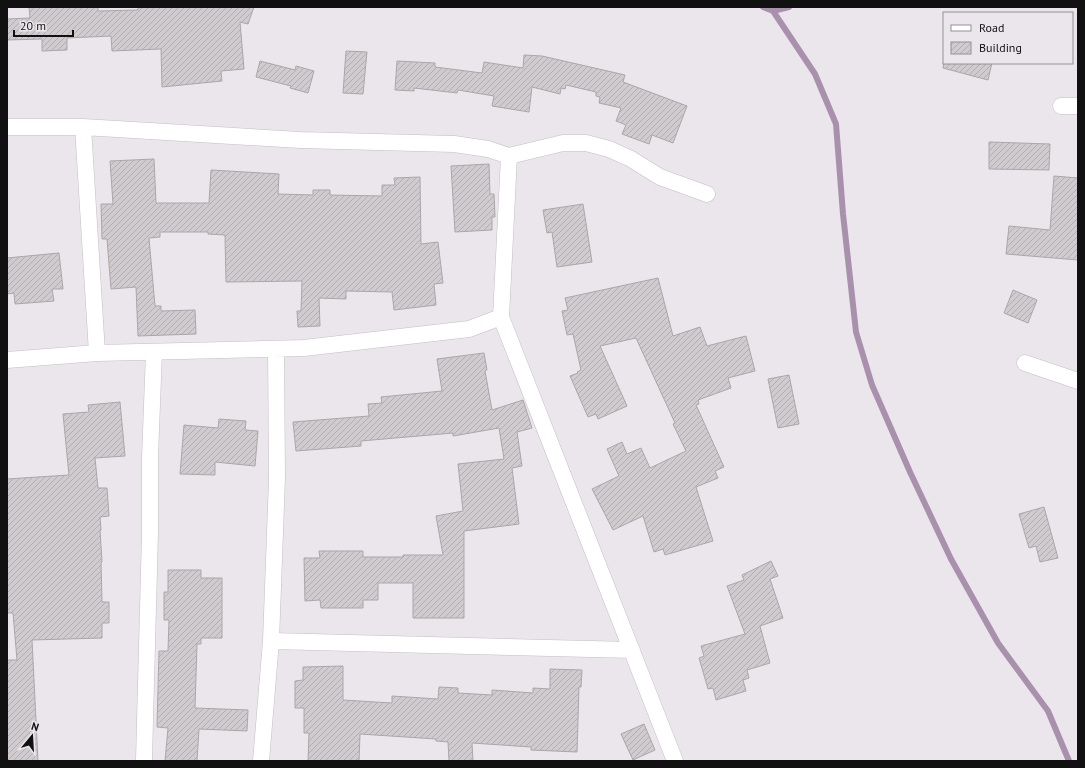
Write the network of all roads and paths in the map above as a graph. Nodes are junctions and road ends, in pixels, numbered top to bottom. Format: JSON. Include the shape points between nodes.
{"nodes":[{"id":1,"x":1061,"y":106,"type":"dead end"},
{"id":2,"x":1078,"y":106,"type":"edge"},
{"id":3,"x":7,"y":127,"type":"edge"},
{"id":4,"x":83,"y":127,"type":"junction"},
{"id":5,"x":509,"y":156,"type":"junction"},
{"id":6,"x":707,"y":194,"type":"dead end"},
{"id":7,"x":502,"y":317,"type":"junction"},
{"id":8,"x":276,"y":349,"type":"junction"},
{"id":9,"x":154,"y":352,"type":"junction"},
{"id":10,"x":97,"y":353,"type":"junction"},
{"id":11,"x":7,"y":360,"type":"edge"},
{"id":12,"x":1025,"y":363,"type":"dead end"},
{"id":13,"x":1078,"y":381,"type":"edge"},
{"id":14,"x":271,"y":641,"type":"junction"},
{"id":15,"x":632,"y":650,"type":"junction"},
{"id":16,"x":144,"y":761,"type":"edge"},
{"id":17,"x":261,"y":761,"type":"edge"},
{"id":18,"x":675,"y":761,"type":"edge"}],
"edges":[{"from":1,"to":2,"type":"street"},
{"from":3,"to":4,"type":"street"},
{"from":4,"to":5,"type":"street","via":[[300,140],[454,144],[488,149]]},
{"from":4,"to":10,"type":"street"},
{"from":5,"to":6,"type":"street","via":[[563,143],[586,143],[609,148],[660,177]]},
{"from":5,"to":7,"type":"street"},
{"from":7,"to":8,"type":"street","via":[[469,329]]},
{"from":7,"to":15,"type":"street"},
{"from":8,"to":9,"type":"street"},
{"from":8,"to":14,"type":"street","via":[[277,478]]},
{"from":9,"to":10,"type":"street"},
{"from":9,"to":16,"type":"street"},
{"from":10,"to":11,"type":"street"},
{"from":12,"to":13,"type":"street"},
{"from":14,"to":15,"type":"street"},
{"from":14,"to":17,"type":"street"},
{"from":15,"to":18,"type":"street"}]}
